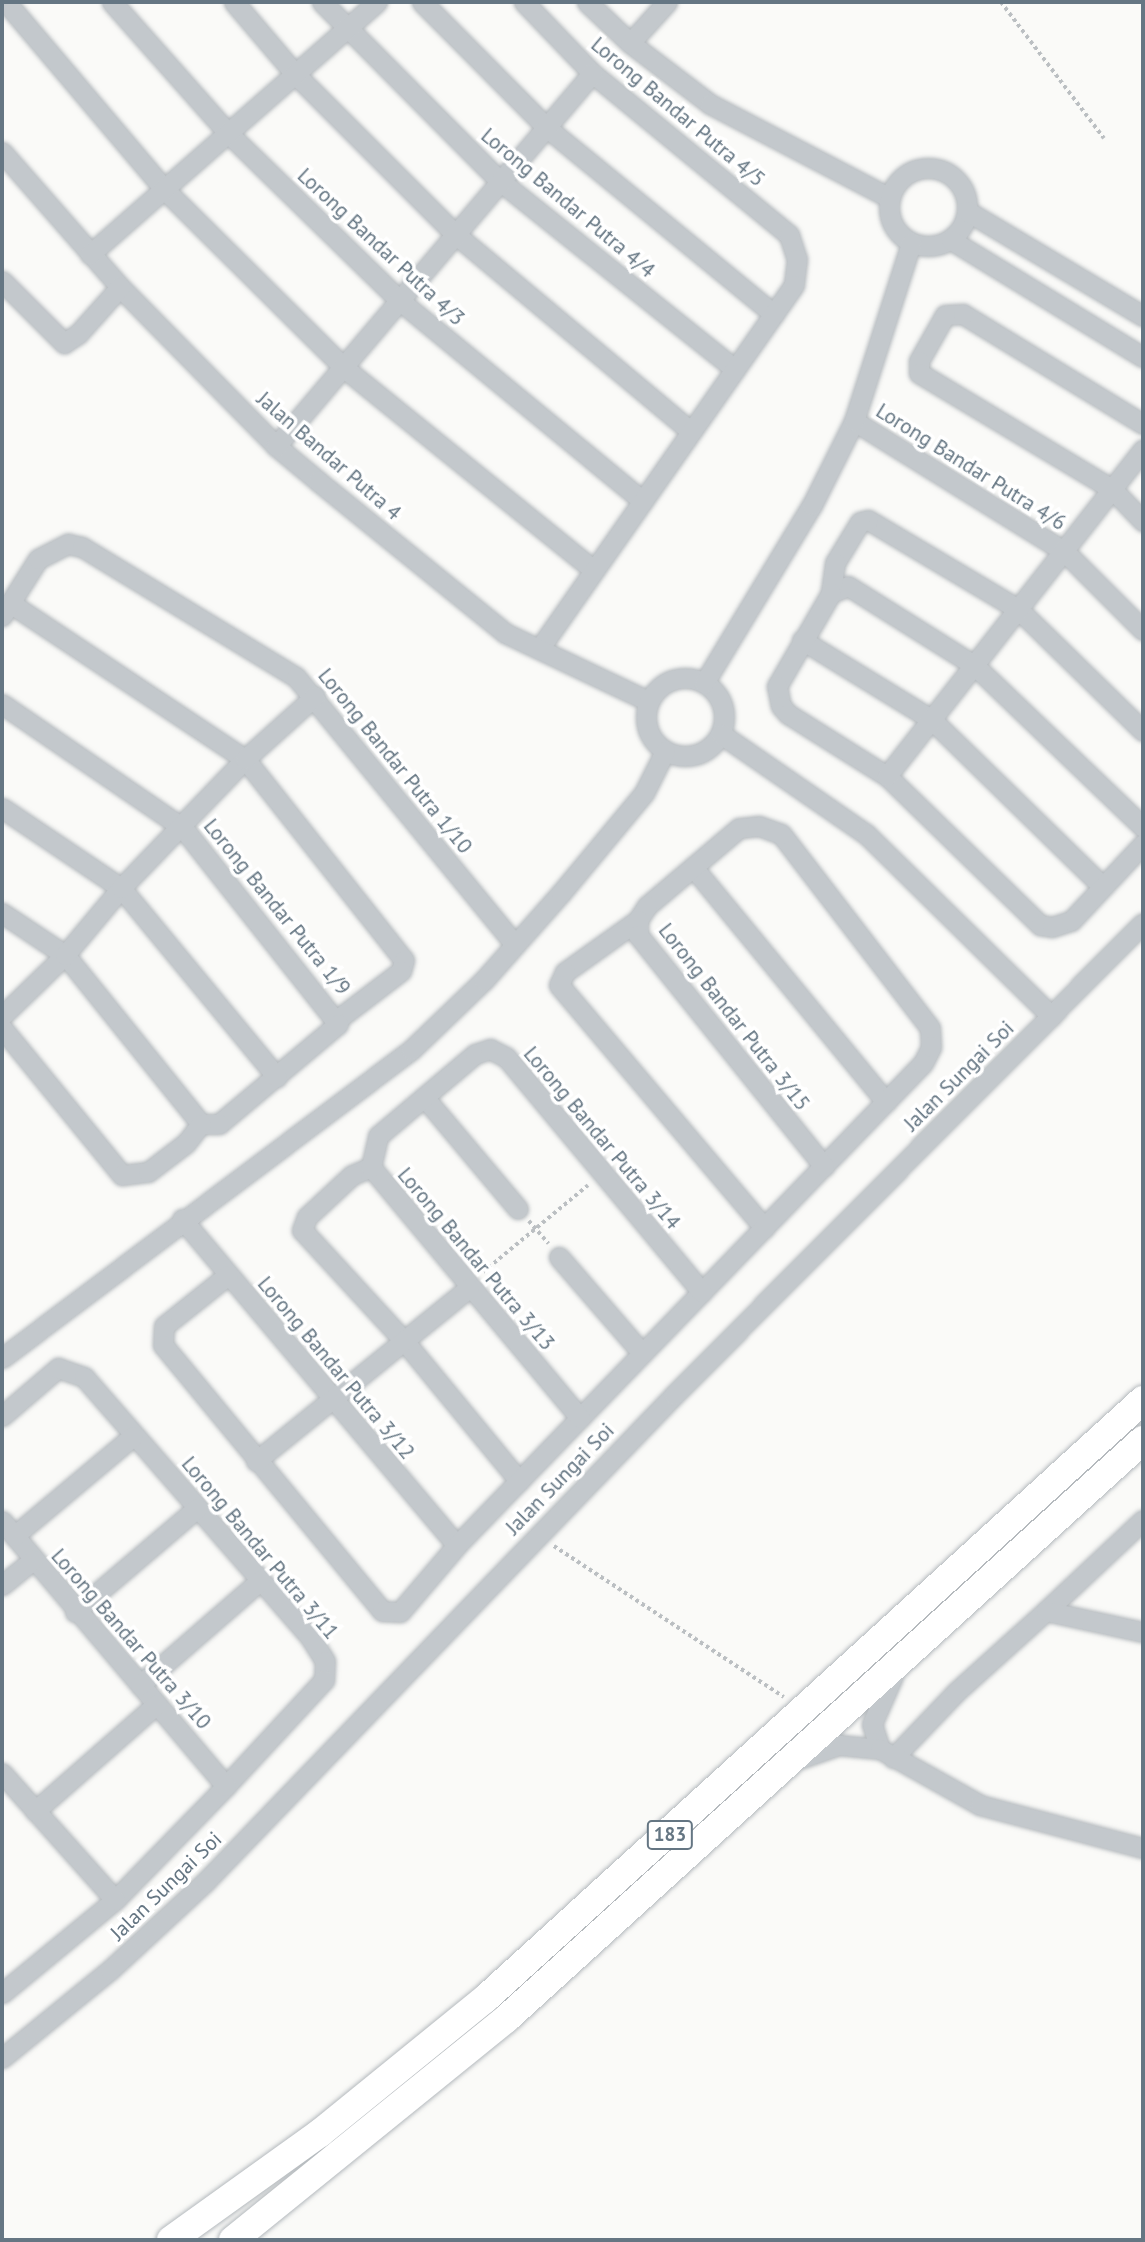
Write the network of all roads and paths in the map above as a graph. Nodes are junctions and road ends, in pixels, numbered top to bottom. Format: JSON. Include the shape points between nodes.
{"nodes":[{"id":1,"x":6,"y":2,"type":"edge"},
{"id":2,"x":112,"y":2,"type":"edge"},
{"id":3,"x":234,"y":2,"type":"edge"},
{"id":4,"x":322,"y":2,"type":"edge"},
{"id":5,"x":377,"y":2,"type":"edge"},
{"id":6,"x":422,"y":2,"type":"edge"},
{"id":7,"x":524,"y":2,"type":"edge"},
{"id":8,"x":587,"y":2,"type":"edge"},
{"id":9,"x":1001,"y":2,"type":"edge"},
{"id":10,"x":664,"y":3,"type":"edge"},
{"id":11,"x":345,"y":30,"type":"junction"},
{"id":12,"x":630,"y":43,"type":"junction"},
{"id":13,"x":593,"y":73,"type":"junction"},
{"id":14,"x":295,"y":74,"type":"junction"},
{"id":15,"x":547,"y":127,"type":"junction"},
{"id":16,"x":228,"y":133,"type":"junction"},
{"id":17,"x":1104,"y":138,"type":"dead end"},
{"id":18,"x":2,"y":152,"type":"edge"},
{"id":19,"x":500,"y":181,"type":"junction"},
{"id":20,"x":164,"y":189,"type":"junction"},
{"id":21,"x":890,"y":198,"type":"junction"},
{"id":22,"x":967,"y":211,"type":"junction"},
{"id":23,"x":455,"y":234,"type":"junction"},
{"id":24,"x":951,"y":240,"type":"junction"},
{"id":25,"x":911,"y":243,"type":"junction"},
{"id":26,"x":90,"y":254,"type":"junction"},
{"id":27,"x":2,"y":281,"type":"edge"},
{"id":28,"x":120,"y":287,"type":"junction"},
{"id":29,"x":399,"y":300,"type":"junction"},
{"id":30,"x":774,"y":314,"type":"junction"},
{"id":31,"x":1143,"y":316,"type":"edge"},
{"id":32,"x":1143,"y":357,"type":"edge"},
{"id":33,"x":343,"y":367,"type":"junction"},
{"id":34,"x":735,"y":369,"type":"junction"},
{"id":35,"x":854,"y":421,"type":"junction"},
{"id":36,"x":1143,"y":424,"type":"edge"},
{"id":37,"x":691,"y":431,"type":"junction"},
{"id":38,"x":276,"y":446,"type":"junction"},
{"id":39,"x":1143,"y":449,"type":"edge"},
{"id":40,"x":1111,"y":489,"type":"junction"},
{"id":41,"x":643,"y":500,"type":"junction"},
{"id":42,"x":1143,"y":521,"type":"edge"},
{"id":43,"x":1064,"y":551,"type":"junction"},
{"id":44,"x":594,"y":570,"type":"junction"},
{"id":45,"x":831,"y":593,"type":"junction"},
{"id":46,"x":6,"y":609,"type":"edge"},
{"id":47,"x":1018,"y":609,"type":"junction"},
{"id":48,"x":1143,"y":630,"type":"edge"},
{"id":49,"x":802,"y":640,"type":"junction"},
{"id":50,"x":539,"y":649,"type":"junction"},
{"id":51,"x":974,"y":665,"type":"junction"},
{"id":52,"x":704,"y":683,"type":"junction"},
{"id":53,"x":315,"y":696,"type":"junction"},
{"id":54,"x":648,"y":701,"type":"junction"},
{"id":55,"x":2,"y":704,"type":"edge"},
{"id":56,"x":931,"y":719,"type":"junction"},
{"id":57,"x":1143,"y":731,"type":"edge"},
{"id":58,"x":721,"y":734,"type":"junction"},
{"id":59,"x":665,"y":751,"type":"junction"},
{"id":60,"x":245,"y":759,"type":"junction"},
{"id":61,"x":887,"y":776,"type":"junction"},
{"id":62,"x":2,"y":808,"type":"edge"},
{"id":63,"x":1143,"y":827,"type":"edge"},
{"id":64,"x":183,"y":828,"type":"junction"},
{"id":65,"x":1143,"y":844,"type":"edge"},
{"id":66,"x":693,"y":867,"type":"junction"},
{"id":67,"x":1103,"y":887,"type":"junction"},
{"id":68,"x":121,"y":888,"type":"junction"},
{"id":69,"x":2,"y":913,"type":"edge"},
{"id":70,"x":638,"y":920,"type":"junction"},
{"id":71,"x":1143,"y":923,"type":"edge"},
{"id":72,"x":514,"y":943,"type":"junction"},
{"id":73,"x":65,"y":955,"type":"junction"},
{"id":74,"x":2,"y":1016,"type":"edge"},
{"id":75,"x":1051,"y":1016,"type":"junction"},
{"id":76,"x":338,"y":1021,"type":"junction"},
{"id":77,"x":2,"y":1028,"type":"edge"},
{"id":78,"x":277,"y":1077,"type":"junction"},
{"id":79,"x":424,"y":1097,"type":"junction"},
{"id":80,"x":886,"y":1101,"type":"junction"},
{"id":81,"x":201,"y":1124,"type":"junction"},
{"id":82,"x":824,"y":1166,"type":"junction"},
{"id":83,"x":371,"y":1167,"type":"junction"},
{"id":84,"x":603,"y":1172,"type":"junction"},
{"id":85,"x":519,"y":1209,"type":"joint"},
{"id":86,"x":182,"y":1219,"type":"junction"},
{"id":87,"x":535,"y":1228,"type":"junction"},
{"id":88,"x":764,"y":1228,"type":"junction"},
{"id":89,"x":559,"y":1257,"type":"joint"},
{"id":90,"x":228,"y":1275,"type":"junction"},
{"id":91,"x":468,"y":1287,"type":"junction"},
{"id":92,"x":702,"y":1292,"type":"junction"},
{"id":93,"x":405,"y":1342,"type":"junction"},
{"id":94,"x":642,"y":1353,"type":"junction"},
{"id":95,"x":2,"y":1358,"type":"edge"},
{"id":96,"x":1143,"y":1400,"type":"edge"},
{"id":97,"x":333,"y":1401,"type":"junction"},
{"id":98,"x":2,"y":1416,"type":"edge"},
{"id":99,"x":580,"y":1418,"type":"junction"},
{"id":100,"x":133,"y":1436,"type":"junction"},
{"id":101,"x":1143,"y":1440,"type":"edge"},
{"id":102,"x":256,"y":1461,"type":"junction"},
{"id":103,"x":519,"y":1480,"type":"junction"},
{"id":104,"x":197,"y":1508,"type":"junction"},
{"id":105,"x":1143,"y":1520,"type":"edge"},
{"id":106,"x":8,"y":1529,"type":"edge"},
{"id":107,"x":538,"y":1535,"type":"junction"},
{"id":108,"x":457,"y":1545,"type":"junction"},
{"id":109,"x":33,"y":1560,"type":"junction"},
{"id":110,"x":261,"y":1580,"type":"junction"},
{"id":111,"x":2,"y":1585,"type":"edge"},
{"id":112,"x":1046,"y":1611,"type":"junction"},
{"id":113,"x":75,"y":1612,"type":"junction"},
{"id":114,"x":1143,"y":1632,"type":"edge"},
{"id":115,"x":899,"y":1664,"type":"junction"},
{"id":116,"x":140,"y":1685,"type":"junction"},
{"id":117,"x":156,"y":1704,"type":"junction"},
{"id":118,"x":804,"y":1712,"type":"junction"},
{"id":119,"x":886,"y":1754,"type":"junction"},
{"id":120,"x":793,"y":1761,"type":"junction"},
{"id":121,"x":2,"y":1773,"type":"edge"},
{"id":122,"x":226,"y":1786,"type":"junction"},
{"id":123,"x":35,"y":1811,"type":"junction"},
{"id":124,"x":1143,"y":1848,"type":"edge"},
{"id":125,"x":116,"y":1900,"type":"junction"},
{"id":126,"x":2,"y":1993,"type":"edge"},
{"id":127,"x":2,"y":2058,"type":"edge"},
{"id":128,"x":171,"y":2240,"type":"edge"},
{"id":129,"x":233,"y":2240,"type":"edge"}],
"edges":[{"from":1,"to":20,"type":"street"},
{"from":2,"to":16,"type":"street","name":"Lorong Bandar Putra 4/3"},
{"from":3,"to":14,"type":"street"},
{"from":4,"to":11,"type":"street","name":"Lorong Bandar Putra 4/4"},
{"from":5,"to":11,"type":"street"},
{"from":6,"to":15,"type":"street"},
{"from":7,"to":13,"type":"street","name":"Lorong Bandar Putra 4/5"},
{"from":8,"to":12,"type":"street"},
{"from":9,"to":17,"type":"path"},
{"from":10,"to":12,"type":"street"},
{"from":11,"to":14,"type":"street"},
{"from":11,"to":19,"type":"street","name":"Lorong Bandar Putra 4/4"},
{"from":12,"to":21,"type":"street","via":[[710,104]]},
{"from":13,"to":15,"type":"street"},
{"from":13,"to":30,"type":"street","name":"Lorong Bandar Putra 4/5","via":[[789,235],[797,259],[794,285]]},
{"from":14,"to":16,"type":"street"},
{"from":14,"to":23,"type":"street"},
{"from":15,"to":19,"type":"street"},
{"from":15,"to":30,"type":"street"},
{"from":16,"to":20,"type":"street"},
{"from":16,"to":29,"type":"street","name":"Lorong Bandar Putra 4/3"},
{"from":18,"to":26,"type":"street","name":"Jalan Bandar Putra 4"},
{"from":19,"to":23,"type":"street"},
{"from":19,"to":34,"type":"street","name":"Lorong Bandar Putra 4/4"},
{"from":20,"to":26,"type":"street"},
{"from":20,"to":33,"type":"street"},
{"from":21,"to":22,"type":"street","via":[[904,176],[915,170],[941,170],[961,186]]},
{"from":21,"to":25,"type":"street","via":[[892,224]]},
{"from":22,"to":24,"type":"street"},
{"from":22,"to":31,"type":"street"},
{"from":23,"to":29,"type":"street"},
{"from":23,"to":37,"type":"street"},
{"from":24,"to":25,"type":"street","via":[[925,247]]},
{"from":24,"to":32,"type":"street"},
{"from":25,"to":35,"type":"street"},
{"from":26,"to":28,"type":"street","name":"Jalan Bandar Putra 4"},
{"from":27,"to":28,"type":"street","via":[[64,343],[78,334]]},
{"from":28,"to":38,"type":"street","name":"Jalan Bandar Putra 4"},
{"from":29,"to":33,"type":"street"},
{"from":29,"to":41,"type":"street","name":"Lorong Bandar Putra 4/3"},
{"from":30,"to":34,"type":"street"},
{"from":33,"to":38,"type":"street"},
{"from":33,"to":44,"type":"street"},
{"from":34,"to":37,"type":"street"},
{"from":35,"to":43,"type":"street","name":"Lorong Bandar Putra 4/6"},
{"from":35,"to":52,"type":"street","via":[[812,505]]},
{"from":36,"to":40,"type":"street","via":[[963,314],[945,315],[919,361],[919,373]]},
{"from":37,"to":41,"type":"street"},
{"from":38,"to":50,"type":"street","name":"Jalan Bandar Putra 4","via":[[505,633]]},
{"from":39,"to":40,"type":"street"},
{"from":40,"to":42,"type":"street"},
{"from":40,"to":43,"type":"street"},
{"from":41,"to":44,"type":"street"},
{"from":43,"to":47,"type":"street"},
{"from":43,"to":48,"type":"street","name":"Lorong Bandar Putra 4/6"},
{"from":44,"to":50,"type":"street"},
{"from":45,"to":47,"type":"street","via":[[835,563],[860,522],[868,520]]},
{"from":45,"to":49,"type":"street"},
{"from":45,"to":51,"type":"street","via":[[848,586]]},
{"from":46,"to":53,"type":"street","name":"Lorong Bandar Putra 1/10","via":[[38,559],[68,544],[82,547],[296,677]]},
{"from":46,"to":60,"type":"street"},
{"from":47,"to":51,"type":"street"},
{"from":47,"to":57,"type":"street"},
{"from":49,"to":56,"type":"street"},
{"from":49,"to":61,"type":"street","via":[[777,686],[781,706],[788,715]]},
{"from":50,"to":54,"type":"street","name":"Jalan Bandar Putra 4"},
{"from":51,"to":56,"type":"street"},
{"from":51,"to":63,"type":"street"},
{"from":52,"to":54,"type":"street","via":[[671,680]]},
{"from":52,"to":58,"type":"street","via":[[721,702]]},
{"from":53,"to":60,"type":"street"},
{"from":53,"to":72,"type":"street","name":"Lorong Bandar Putra 1/10"},
{"from":54,"to":59,"type":"street","via":[[649,733]]},
{"from":55,"to":64,"type":"street","name":"Lorong Bandar Putra 1/9"},
{"from":56,"to":61,"type":"street"},
{"from":56,"to":67,"type":"street"},
{"from":58,"to":59,"type":"street","via":[[703,753],[677,756]]},
{"from":58,"to":75,"type":"street","via":[[866,834]]},
{"from":59,"to":72,"type":"street","via":[[644,793]]},
{"from":60,"to":64,"type":"street"},
{"from":60,"to":76,"type":"street","via":[[404,960],[401,971]]},
{"from":61,"to":67,"type":"street","via":[[1030,916],[1052,927],[1071,921]]},
{"from":62,"to":68,"type":"street"},
{"from":64,"to":68,"type":"street"},
{"from":64,"to":76,"type":"street","name":"Lorong Bandar Putra 1/9"},
{"from":65,"to":67,"type":"street"},
{"from":66,"to":70,"type":"street","name":"Lorong Bandar Putra 3/15","via":[[647,906]]},
{"from":66,"to":80,"type":"street"},
{"from":66,"to":80,"type":"street","name":"Lorong Bandar Putra 3/15","via":[[739,828],[759,826],[781,834],[930,1028],[931,1047],[923,1063]]},
{"from":68,"to":73,"type":"street"},
{"from":68,"to":78,"type":"street"},
{"from":69,"to":73,"type":"street"},
{"from":70,"to":82,"type":"street","name":"Lorong Bandar Putra 3/15","via":[[638,935]]},
{"from":70,"to":88,"type":"street","via":[[565,972],[559,985],[563,996]]},
{"from":71,"to":75,"type":"street","name":"Jalan Sungai Soi"},
{"from":72,"to":86,"type":"street","via":[[484,980],[411,1050]]},
{"from":73,"to":74,"type":"street"},
{"from":73,"to":81,"type":"street"},
{"from":75,"to":107,"type":"street","name":"Jalan Sungai Soi"},
{"from":76,"to":78,"type":"street"},
{"from":77,"to":81,"type":"street","via":[[122,1175],[148,1172],[186,1143]]},
{"from":78,"to":81,"type":"street","via":[[219,1124]]},
{"from":79,"to":83,"type":"street","name":"Lorong Bandar Putra 3/13","via":[[378,1136]]},
{"from":79,"to":84,"type":"street","name":"Lorong Bandar Putra 3/14","via":[[475,1054],[490,1049],[506,1057]]},
{"from":79,"to":85,"type":"street"},
{"from":80,"to":82,"type":"street"},
{"from":82,"to":88,"type":"street"},
{"from":83,"to":91,"type":"street","name":"Lorong Bandar Putra 3/13"},
{"from":83,"to":93,"type":"street","via":[[352,1175],[307,1217],[302,1230]]},
{"from":84,"to":87,"type":"path"},
{"from":84,"to":92,"type":"street","name":"Lorong Bandar Putra 3/14"},
{"from":85,"to":87,"type":"path"},
{"from":86,"to":90,"type":"street","name":"Lorong Bandar Putra 3/12"},
{"from":86,"to":95,"type":"street"},
{"from":87,"to":89,"type":"path"},
{"from":87,"to":91,"type":"path"},
{"from":88,"to":92,"type":"street"},
{"from":89,"to":94,"type":"street"},
{"from":90,"to":97,"type":"street","name":"Lorong Bandar Putra 3/12"},
{"from":90,"to":102,"type":"street","via":[[164,1326],[161,1337]]},
{"from":91,"to":93,"type":"street"},
{"from":91,"to":99,"type":"street","name":"Lorong Bandar Putra 3/13"},
{"from":92,"to":94,"type":"street"},
{"from":93,"to":97,"type":"street"},
{"from":93,"to":103,"type":"street"},
{"from":94,"to":99,"type":"street"},
{"from":96,"to":118,"type":"highway","number":"183"},
{"from":97,"to":102,"type":"street"},
{"from":97,"to":108,"type":"street","name":"Lorong Bandar Putra 3/12"},
{"from":98,"to":100,"type":"street","name":"Lorong Bandar Putra 3/11","via":[[58,1368],[84,1377]]},
{"from":99,"to":103,"type":"street"},
{"from":100,"to":104,"type":"street","name":"Lorong Bandar Putra 3/11"},
{"from":100,"to":106,"type":"street"},
{"from":101,"to":115,"type":"highway","number":"183"},
{"from":102,"to":108,"type":"street","via":[[382,1611],[400,1612]]},
{"from":103,"to":108,"type":"street"},
{"from":104,"to":110,"type":"street","name":"Lorong Bandar Putra 3/11"},
{"from":104,"to":113,"type":"street"},
{"from":105,"to":112,"type":"street"},
{"from":106,"to":109,"type":"street","name":"Lorong Bandar Putra 3/10"},
{"from":107,"to":118,"type":"path","via":[[607,1585],[742,1666]]},
{"from":107,"to":127,"type":"street","name":"Jalan Sungai Soi","via":[[206,1881],[110,1970]]},
{"from":109,"to":111,"type":"street"},
{"from":109,"to":113,"type":"street","name":"Lorong Bandar Putra 3/10"},
{"from":110,"to":116,"type":"street"},
{"from":110,"to":122,"type":"street","name":"Lorong Bandar Putra 3/11","via":[[325,1661],[324,1680]]},
{"from":112,"to":114,"type":"street"},
{"from":112,"to":119,"type":"street"},
{"from":113,"to":116,"type":"street","name":"Lorong Bandar Putra 3/10"},
{"from":115,"to":119,"type":"street","via":[[873,1724]]},
{"from":115,"to":120,"type":"highway","number":"183"},
{"from":116,"to":117,"type":"street","name":"Lorong Bandar Putra 3/10"},
{"from":117,"to":122,"type":"street","name":"Lorong Bandar Putra 3/10"},
{"from":117,"to":123,"type":"street"},
{"from":118,"to":128,"type":"highway","number":"183","via":[[485,1999],[320,2133]]},
{"from":119,"to":120,"type":"street","via":[[839,1745]]},
{"from":119,"to":124,"type":"street","via":[[980,1805]]},
{"from":120,"to":129,"type":"highway","number":"183","via":[[506,2019]]},
{"from":121,"to":123,"type":"street"},
{"from":122,"to":125,"type":"street","name":"Lorong Bandar Putra 3/11"},
{"from":123,"to":125,"type":"street"},
{"from":125,"to":126,"type":"street","name":"Lorong Bandar Putra 3/11"}]}
